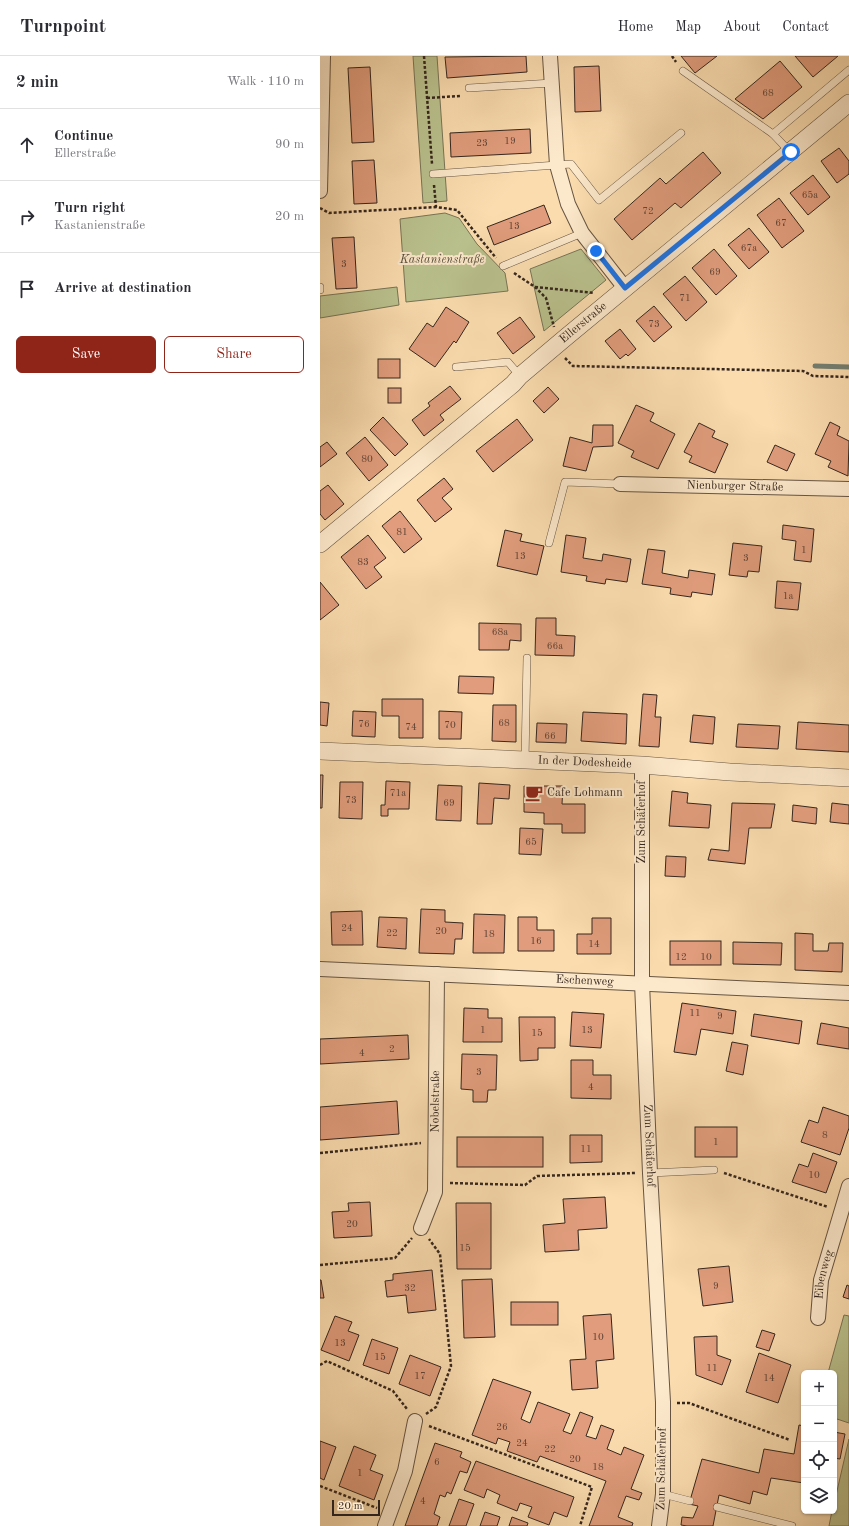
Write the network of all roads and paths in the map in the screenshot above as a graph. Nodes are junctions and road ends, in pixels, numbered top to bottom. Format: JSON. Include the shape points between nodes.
{"nodes":[{"id":1,"x":424,"y":56,"type":"edge"},
{"id":2,"x":550,"y":56,"type":"edge"},
{"id":3,"x":322,"y":59,"type":"edge"},
{"id":4,"x":849,"y":70,"type":"edge"},
{"id":5,"x":683,"y":72,"type":"dead end"},
{"id":6,"x":552,"y":84,"type":"junction"},
{"id":7,"x":469,"y":88,"type":"joint"},
{"id":8,"x":427,"y":98,"type":"junction"},
{"id":9,"x":849,"y":103,"type":"edge"},
{"id":10,"x":321,"y":131,"type":"edge"},
{"id":11,"x":681,"y":133,"type":"dead end"},
{"id":12,"x":773,"y":134,"type":"junction"},
{"id":13,"x":791,"y":152,"type":"junction"},
{"id":14,"x":557,"y":165,"type":"junction"},
{"id":15,"x":433,"y":174,"type":"junction"},
{"id":16,"x":320,"y":191,"type":"edge"},
{"id":17,"x":436,"y":207,"type":"junction"},
{"id":18,"x":320,"y":208,"type":"edge"},
{"id":19,"x":582,"y":233,"type":"junction"},
{"id":20,"x":503,"y":266,"type":"junction"},
{"id":21,"x":320,"y":286,"type":"edge"},
{"id":22,"x":535,"y":287,"type":"junction"},
{"id":23,"x":625,"y":288,"type":"junction"},
{"id":24,"x":320,"y":290,"type":"edge"},
{"id":25,"x":598,"y":293,"type":"dead end"},
{"id":26,"x":555,"y":347,"type":"junction"},
{"id":27,"x":456,"y":367,"type":"dead end"},
{"id":28,"x":520,"y":376,"type":"junction"},
{"id":29,"x":849,"y":377,"type":"edge"},
{"id":30,"x":620,"y":484,"type":"joint"},
{"id":31,"x":849,"y":489,"type":"edge"},
{"id":32,"x":549,"y":543,"type":"dead end"},
{"id":33,"x":320,"y":544,"type":"edge"},
{"id":34,"x":528,"y":658,"type":"dead end"},
{"id":35,"x":320,"y":751,"type":"edge"},
{"id":36,"x":525,"y":760,"type":"junction"},
{"id":37,"x":642,"y":765,"type":"junction"},
{"id":38,"x":849,"y":778,"type":"edge"},
{"id":39,"x":320,"y":969,"type":"edge"},
{"id":40,"x":437,"y":974,"type":"junction"},
{"id":41,"x":642,"y":983,"type":"junction"},
{"id":42,"x":849,"y":993,"type":"edge"},
{"id":43,"x":436,"y":1142,"type":"junction"},
{"id":44,"x":320,"y":1153,"type":"edge"},
{"id":45,"x":714,"y":1170,"type":"joint"},
{"id":46,"x":650,"y":1173,"type":"junction"},
{"id":47,"x":434,"y":1183,"type":"junction"},
{"id":48,"x":849,"y":1186,"type":"edge"},
{"id":49,"x":841,"y":1211,"type":"junction"},
{"id":50,"x":421,"y":1228,"type":"junction"},
{"id":51,"x":320,"y":1265,"type":"edge"},
{"id":52,"x":818,"y":1318,"type":"dead end"},
{"id":53,"x":320,"y":1365,"type":"edge"},
{"id":54,"x":663,"y":1402,"type":"junction"},
{"id":55,"x":415,"y":1421,"type":"junction"},
{"id":56,"x":790,"y":1440,"type":"dead end"},
{"id":57,"x":320,"y":1486,"type":"edge"},
{"id":58,"x":663,"y":1494,"type":"junction"},
{"id":59,"x":690,"y":1500,"type":"dead end"},
{"id":60,"x":717,"y":1507,"type":"dead end"},
{"id":61,"x":388,"y":1520,"type":"edge"},
{"id":62,"x":580,"y":1526,"type":"edge"},
{"id":63,"x":659,"y":1526,"type":"edge"},
{"id":64,"x":792,"y":1526,"type":"edge"}],
"edges":[{"from":1,"to":8,"type":"path"},
{"from":2,"to":6,"type":"street"},
{"from":3,"to":10,"type":"street"},
{"from":4,"to":12,"type":"lane"},
{"from":5,"to":12,"type":"lane"},
{"from":6,"to":7,"type":"lane"},
{"from":6,"to":14,"type":"street"},
{"from":7,"to":8,"type":"path","via":[[465,96]]},
{"from":8,"to":15,"type":"path"},
{"from":9,"to":13,"type":"street","name":"Ellerstraße"},
{"from":10,"to":16,"type":"street"},
{"from":11,"to":14,"type":"lane","via":[[599,200],[571,164]]},
{"from":12,"to":13,"type":"lane"},
{"from":13,"to":23,"type":"street","name":"Ellerstraße"},
{"from":14,"to":15,"type":"lane"},
{"from":14,"to":19,"type":"street","via":[[568,204]]},
{"from":15,"to":17,"type":"path"},
{"from":17,"to":18,"type":"path","via":[[329,212]]},
{"from":17,"to":20,"type":"path","via":[[457,210]]},
{"from":19,"to":20,"type":"lane"},
{"from":19,"to":23,"type":"street"},
{"from":20,"to":22,"type":"path"},
{"from":21,"to":24,"type":"lane"},
{"from":22,"to":25,"type":"path"},
{"from":22,"to":26,"type":"path","via":[[546,298],[555,329]]},
{"from":23,"to":26,"type":"street","name":"Ellerstraße"},
{"from":26,"to":28,"type":"street","name":"Ellerstraße"},
{"from":26,"to":29,"type":"path","via":[[573,366],[802,371],[813,376]]},
{"from":27,"to":28,"type":"lane","via":[[508,362]]},
{"from":28,"to":33,"type":"street","name":"Ellerstraße"},
{"from":30,"to":31,"type":"street","name":"Nienburger Straße"},
{"from":30,"to":32,"type":"lane","via":[[565,482]]},
{"from":34,"to":36,"type":"lane"},
{"from":35,"to":36,"type":"street","name":"In der Dodesheide"},
{"from":36,"to":37,"type":"street","name":"In der Dodesheide"},
{"from":37,"to":38,"type":"street","name":"In der Dodesheide"},
{"from":37,"to":41,"type":"street","name":"Zum Schäferhof"},
{"from":39,"to":40,"type":"street","name":"Eschenweg"},
{"from":40,"to":41,"type":"street","name":"Eschenweg"},
{"from":40,"to":43,"type":"street","name":"Nobelstraße"},
{"from":41,"to":42,"type":"street","name":"Eschenweg"},
{"from":41,"to":46,"type":"street","name":"Zum Schäferhof"},
{"from":43,"to":44,"type":"path"},
{"from":43,"to":47,"type":"street","name":"Nobelstraße"},
{"from":45,"to":46,"type":"lane"},
{"from":45,"to":49,"type":"path"},
{"from":46,"to":47,"type":"path","via":[[537,1176],[525,1185]]},
{"from":46,"to":54,"type":"street","name":"Zum Schäferhof"},
{"from":47,"to":50,"type":"street","name":"Nobelstraße","via":[[435,1192]]},
{"from":48,"to":49,"type":"street","name":"Eibenweg"},
{"from":49,"to":52,"type":"street","name":"Eibenweg","via":[[821,1280]]},
{"from":50,"to":51,"type":"path","via":[[395,1258]]},
{"from":50,"to":55,"type":"path","via":[[440,1254],[451,1366],[436,1407]]},
{"from":53,"to":55,"type":"path","via":[[327,1361],[393,1391]]},
{"from":54,"to":56,"type":"path","via":[[689,1403]]},
{"from":54,"to":58,"type":"street","name":"Zum Schäferhof"},
{"from":55,"to":61,"type":"street","via":[[405,1471]]},
{"from":55,"to":62,"type":"path","via":[[592,1487]]},
{"from":57,"to":61,"type":"path"},
{"from":58,"to":59,"type":"lane"},
{"from":58,"to":63,"type":"street","name":"Zum Schäferhof"},
{"from":60,"to":64,"type":"lane"}]}
